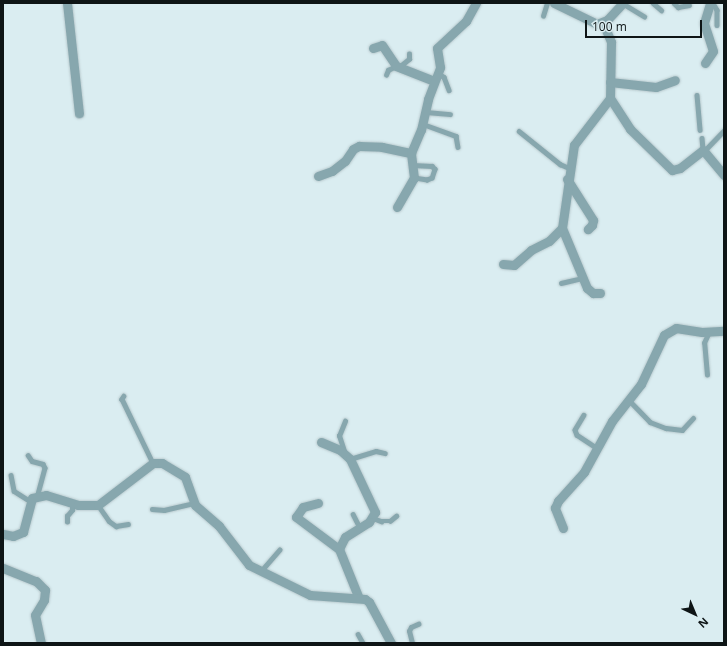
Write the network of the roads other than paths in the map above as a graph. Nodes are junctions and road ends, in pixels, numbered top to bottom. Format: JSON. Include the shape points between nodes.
{"nodes":[{"id":1,"x":67,"y":3,"type":"edge"},
{"id":2,"x":476,"y":3,"type":"edge"},
{"id":3,"x":547,"y":3,"type":"edge"},
{"id":4,"x":554,"y":3,"type":"edge"},
{"id":5,"x":623,"y":3,"type":"edge"},
{"id":6,"x":652,"y":3,"type":"edge"},
{"id":7,"x":674,"y":3,"type":"edge"},
{"id":8,"x":711,"y":3,"type":"edge"},
{"id":9,"x":689,"y":5,"type":"dead end"},
{"id":10,"x":661,"y":10,"type":"dead end"},
{"id":11,"x":543,"y":16,"type":"dead end"},
{"id":12,"x":644,"y":16,"type":"dead end"},
{"id":13,"x":603,"y":23,"type":"junction"},
{"id":14,"x":717,"y":25,"type":"dead end"},
{"id":15,"x":373,"y":48,"type":"dead end"},
{"id":16,"x":409,"y":54,"type":"dead end"},
{"id":17,"x":705,"y":63,"type":"dead end"},
{"id":18,"x":398,"y":67,"type":"junction"},
{"id":19,"x":386,"y":75,"type":"dead end"},
{"id":20,"x":436,"y":77,"type":"junction"},
{"id":21,"x":674,"y":80,"type":"dead end"},
{"id":22,"x":610,"y":82,"type":"junction"},
{"id":23,"x":449,"y":90,"type":"dead end"},
{"id":24,"x":697,"y":95,"type":"dead end"},
{"id":25,"x":610,"y":98,"type":"junction"},
{"id":26,"x":426,"y":112,"type":"junction"},
{"id":27,"x":79,"y":113,"type":"dead end"},
{"id":28,"x":450,"y":114,"type":"dead end"},
{"id":29,"x":423,"y":124,"type":"junction"},
{"id":30,"x":700,"y":130,"type":"dead end"},
{"id":31,"x":724,"y":130,"type":"edge"},
{"id":32,"x":519,"y":131,"type":"dead end"},
{"id":33,"x":702,"y":138,"type":"dead end"},
{"id":34,"x":458,"y":147,"type":"dead end"},
{"id":35,"x":704,"y":150,"type":"junction"},
{"id":36,"x":411,"y":153,"type":"junction"},
{"id":37,"x":412,"y":165,"type":"junction"},
{"id":38,"x":569,"y":168,"type":"junction"},
{"id":39,"x":724,"y":175,"type":"edge"},
{"id":40,"x":318,"y":176,"type":"dead end"},
{"id":41,"x":414,"y":178,"type":"junction"},
{"id":42,"x":568,"y":179,"type":"junction"},
{"id":43,"x":397,"y":207,"type":"dead end"},
{"id":44,"x":562,"y":228,"type":"junction"},
{"id":45,"x":588,"y":229,"type":"dead end"},
{"id":46,"x":502,"y":264,"type":"dead end"},
{"id":47,"x":582,"y":278,"type":"junction"},
{"id":48,"x":561,"y":283,"type":"dead end"},
{"id":49,"x":600,"y":293,"type":"dead end"},
{"id":50,"x":724,"y":331,"type":"edge"},
{"id":51,"x":709,"y":332,"type":"junction"},
{"id":52,"x":707,"y":375,"type":"dead end"},
{"id":53,"x":124,"y":396,"type":"dead end"},
{"id":54,"x":628,"y":400,"type":"junction"},
{"id":55,"x":584,"y":415,"type":"dead end"},
{"id":56,"x":693,"y":418,"type":"dead end"},
{"id":57,"x":345,"y":421,"type":"dead end"},
{"id":58,"x":321,"y":442,"type":"dead end"},
{"id":59,"x":597,"y":448,"type":"junction"},
{"id":60,"x":386,"y":453,"type":"dead end"},
{"id":61,"x":28,"y":455,"type":"dead end"},
{"id":62,"x":348,"y":457,"type":"junction"},
{"id":63,"x":153,"y":464,"type":"junction"},
{"id":64,"x":11,"y":475,"type":"dead end"},
{"id":65,"x":34,"y":498,"type":"junction"},
{"id":66,"x":194,"y":503,"type":"junction"},
{"id":67,"x":318,"y":503,"type":"dead end"},
{"id":68,"x":72,"y":504,"type":"junction"},
{"id":69,"x":98,"y":505,"type":"junction"},
{"id":70,"x":152,"y":509,"type":"dead end"},
{"id":71,"x":353,"y":514,"type":"dead end"},
{"id":72,"x":396,"y":516,"type":"dead end"},
{"id":73,"x":373,"y":518,"type":"junction"},
{"id":74,"x":66,"y":522,"type":"dead end"},
{"id":75,"x":128,"y":524,"type":"dead end"},
{"id":76,"x":360,"y":528,"type":"junction"},
{"id":77,"x":563,"y":528,"type":"dead end"},
{"id":78,"x":3,"y":534,"type":"edge"},
{"id":79,"x":339,"y":549,"type":"junction"},
{"id":80,"x":279,"y":550,"type":"dead end"},
{"id":81,"x":3,"y":568,"type":"edge"},
{"id":82,"x":260,"y":572,"type":"junction"},
{"id":83,"x":358,"y":596,"type":"junction"},
{"id":84,"x":418,"y":624,"type":"dead end"},
{"id":85,"x":358,"y":634,"type":"dead end"},
{"id":86,"x":41,"y":643,"type":"edge"},
{"id":87,"x":363,"y":643,"type":"edge"},
{"id":88,"x":391,"y":643,"type":"edge"},
{"id":89,"x":412,"y":643,"type":"edge"}],
"edges":[{"from":1,"to":27,"type":"street"},
{"from":2,"to":20,"type":"street","via":[[466,21],[437,48],[440,62]]},
{"from":3,"to":11,"type":"lane"},
{"from":4,"to":13,"type":"street","via":[[590,22]]},
{"from":5,"to":12,"type":"lane"},
{"from":5,"to":13,"type":"street"},
{"from":6,"to":10,"type":"lane"},
{"from":7,"to":9,"type":"lane","via":[[678,7]]},
{"from":8,"to":14,"type":"lane","via":[[717,10]]},
{"from":8,"to":17,"type":"street","via":[[704,23],[713,51]]},
{"from":13,"to":22,"type":"street","via":[[611,42]]},
{"from":15,"to":18,"type":"street","via":[[382,45]]},
{"from":16,"to":18,"type":"lane","via":[[409,58]]},
{"from":18,"to":19,"type":"lane","via":[[388,70]]},
{"from":18,"to":20,"type":"street"},
{"from":20,"to":23,"type":"lane","via":[[444,77]]},
{"from":20,"to":26,"type":"street"},
{"from":21,"to":22,"type":"street","via":[[656,87]]},
{"from":22,"to":25,"type":"street"},
{"from":24,"to":30,"type":"lane"},
{"from":25,"to":35,"type":"street","via":[[630,129],[668,168],[680,168]]},
{"from":25,"to":38,"type":"street","via":[[576,141]]},
{"from":26,"to":28,"type":"lane"},
{"from":26,"to":29,"type":"street"},
{"from":29,"to":34,"type":"lane","via":[[456,136]]},
{"from":29,"to":36,"type":"street"},
{"from":31,"to":35,"type":"lane"},
{"from":32,"to":38,"type":"lane"},
{"from":33,"to":35,"type":"lane"},
{"from":35,"to":39,"type":"street"},
{"from":36,"to":37,"type":"street"},
{"from":36,"to":40,"type":"street","via":[[382,147],[359,146],[332,171]]},
{"from":37,"to":41,"type":"street"},
{"from":37,"to":41,"type":"lane","via":[[435,168],[432,178]]},
{"from":38,"to":42,"type":"street"},
{"from":41,"to":43,"type":"street"},
{"from":42,"to":44,"type":"street"},
{"from":42,"to":45,"type":"street","via":[[593,220]]},
{"from":44,"to":46,"type":"street","via":[[549,241],[531,250],[514,264]]},
{"from":44,"to":47,"type":"street"},
{"from":47,"to":48,"type":"lane"},
{"from":47,"to":49,"type":"street","via":[[593,293]]},
{"from":50,"to":51,"type":"street"},
{"from":51,"to":52,"type":"lane","via":[[704,343]]},
{"from":51,"to":54,"type":"street","via":[[676,328],[664,335],[646,377]]},
{"from":53,"to":63,"type":"lane","via":[[122,399]]},
{"from":54,"to":56,"type":"lane","via":[[650,422],[666,428],[682,430]]},
{"from":54,"to":59,"type":"street","via":[[612,421]]},
{"from":55,"to":59,"type":"lane","via":[[575,430]]},
{"from":57,"to":62,"type":"lane","via":[[339,436]]},
{"from":58,"to":62,"type":"street"},
{"from":59,"to":77,"type":"street","via":[[584,472],[558,501],[555,508]]},
{"from":60,"to":62,"type":"lane","via":[[376,451]]},
{"from":61,"to":65,"type":"lane","via":[[32,461],[43,464],[45,468]]},
{"from":62,"to":73,"type":"street","via":[[373,506]]},
{"from":63,"to":66,"type":"street","via":[[162,463],[185,477]]},
{"from":63,"to":69,"type":"street"},
{"from":64,"to":65,"type":"lane","via":[[14,491]]},
{"from":65,"to":68,"type":"street"},
{"from":65,"to":78,"type":"street","via":[[23,532],[13,536]]},
{"from":66,"to":70,"type":"lane","via":[[164,510]]},
{"from":66,"to":82,"type":"street","via":[[220,526],[242,557]]},
{"from":67,"to":79,"type":"street","via":[[303,507],[296,517]]},
{"from":68,"to":69,"type":"street"},
{"from":68,"to":74,"type":"lane"},
{"from":69,"to":75,"type":"lane","via":[[109,521],[116,526]]},
{"from":71,"to":76,"type":"lane"},
{"from":72,"to":73,"type":"lane","via":[[381,521]]},
{"from":73,"to":76,"type":"street"},
{"from":76,"to":79,"type":"street","via":[[345,537]]},
{"from":79,"to":83,"type":"street"},
{"from":80,"to":82,"type":"lane"},
{"from":81,"to":86,"type":"street","via":[[36,581],[45,590],[44,600],[34,615]]},
{"from":82,"to":83,"type":"street","via":[[310,595]]},
{"from":83,"to":88,"type":"street","via":[[369,602]]},
{"from":84,"to":89,"type":"lane","via":[[411,627]]},
{"from":85,"to":87,"type":"lane"}]}
